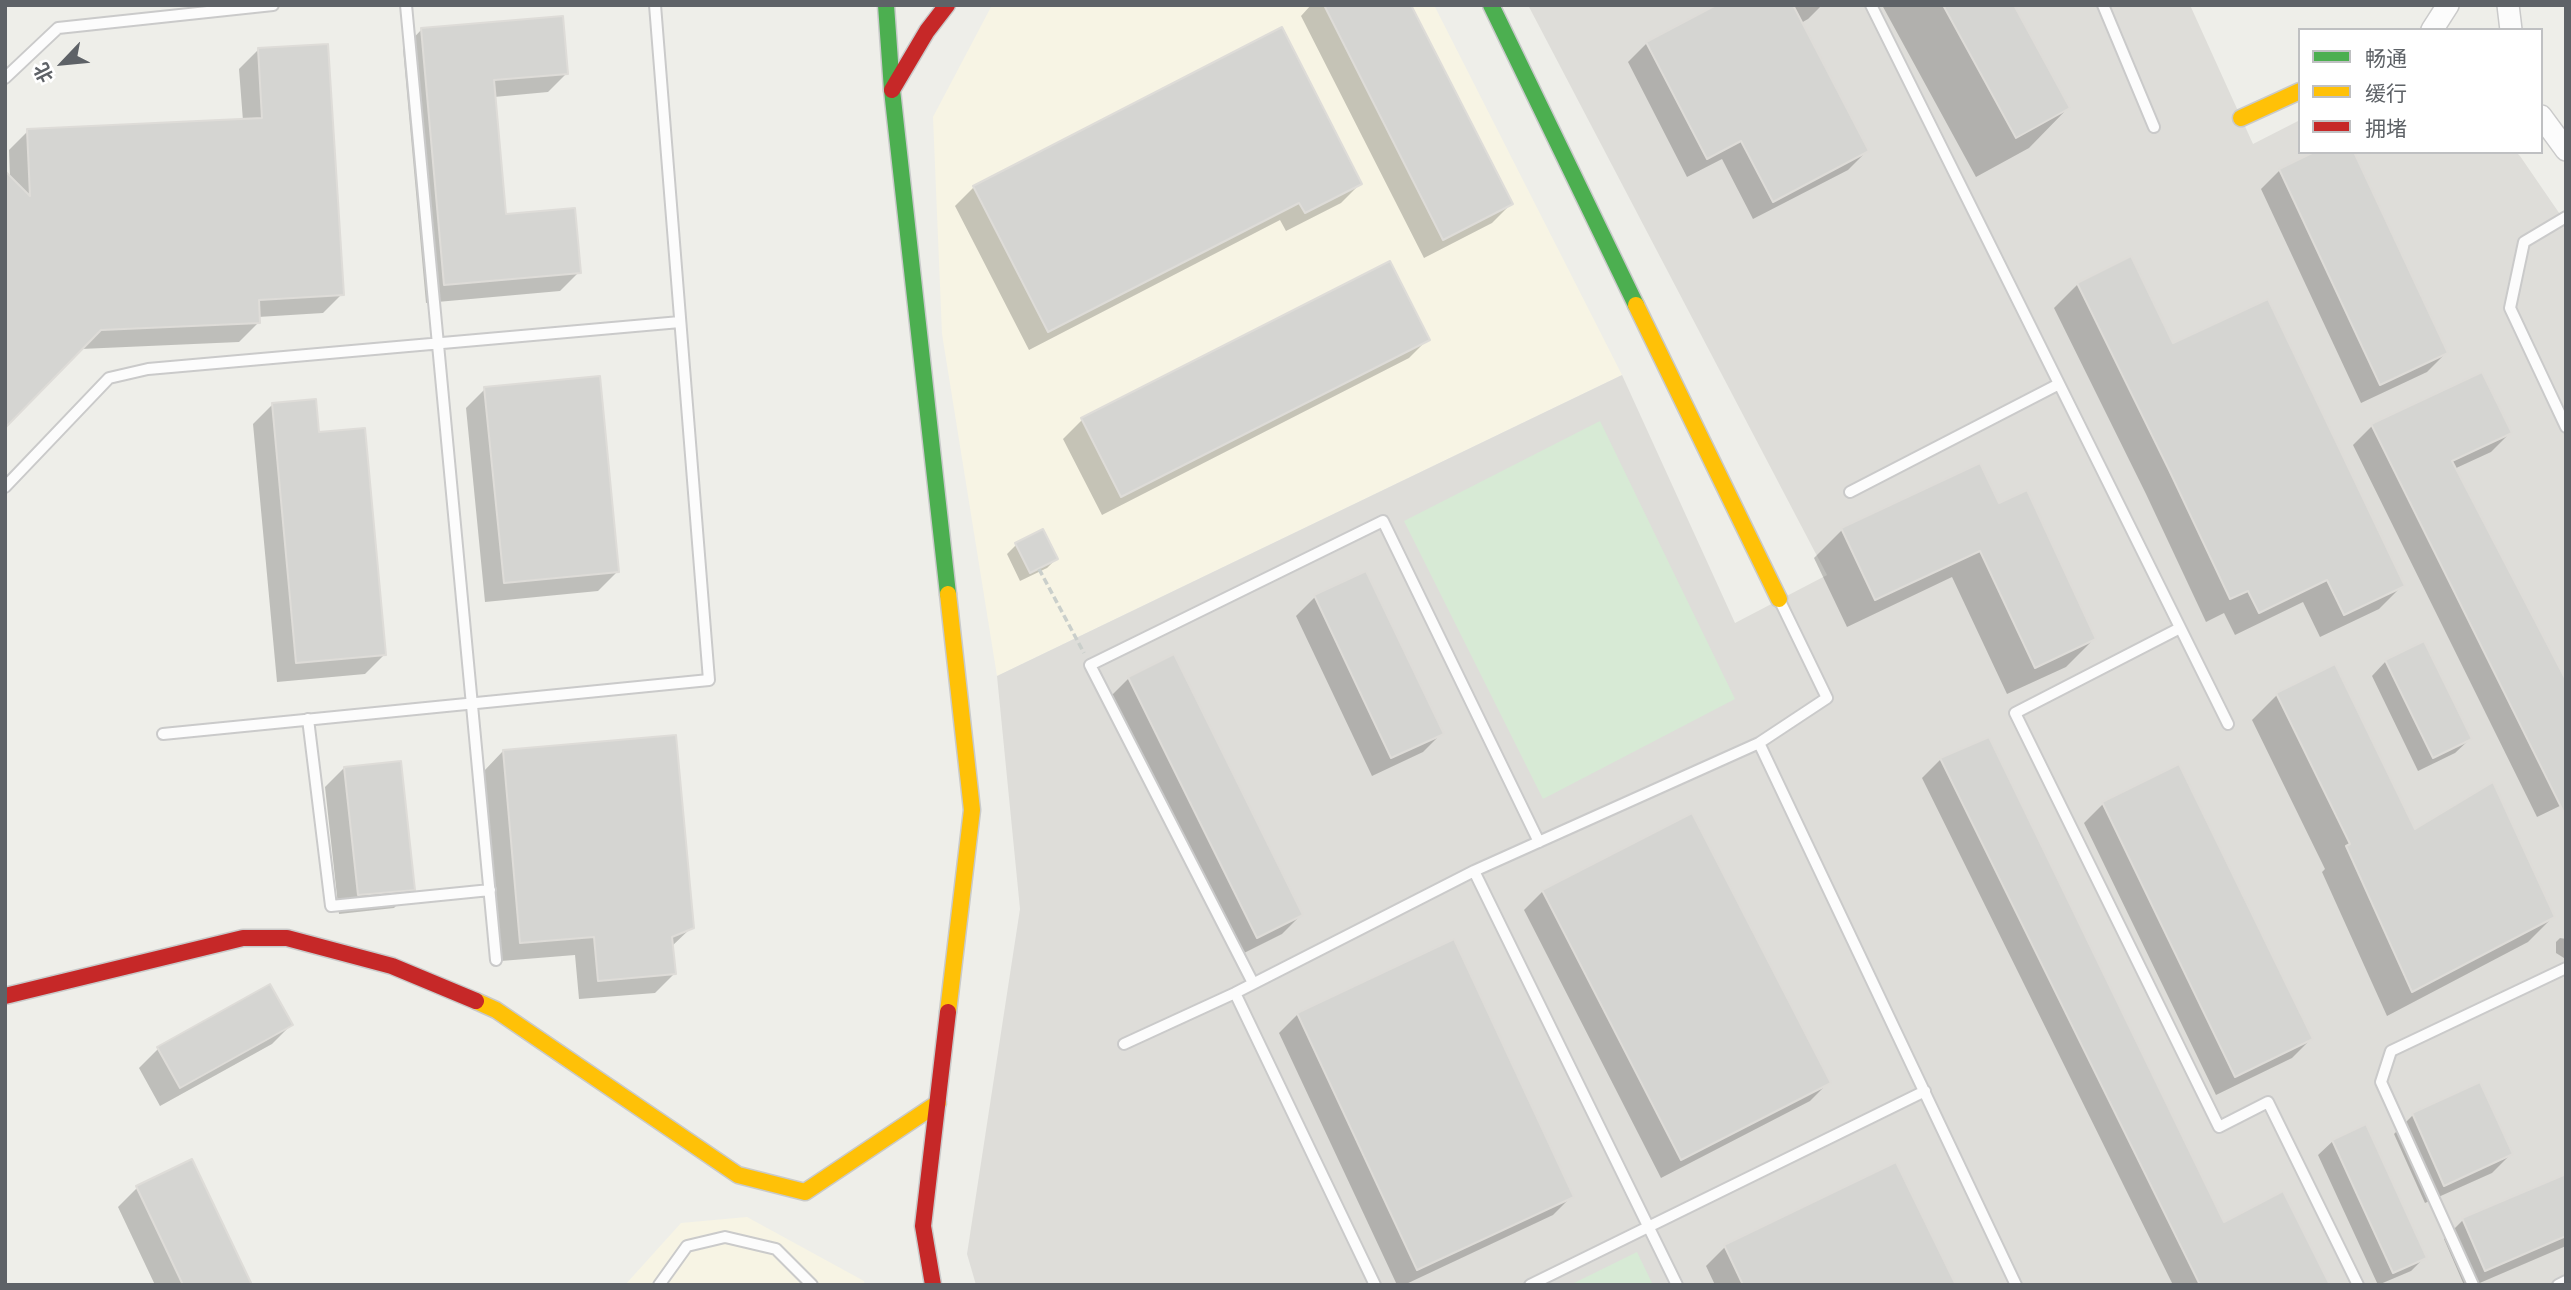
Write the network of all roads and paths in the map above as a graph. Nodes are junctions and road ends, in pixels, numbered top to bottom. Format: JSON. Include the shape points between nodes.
{"nodes":[{"id":1,"x":273,"y":5,"type":"edge"},
{"id":2,"x":406,"y":5,"type":"edge"},
{"id":3,"x":655,"y":5,"type":"edge"},
{"id":4,"x":886,"y":5,"type":"edge"},
{"id":5,"x":947,"y":5,"type":"edge"},
{"id":6,"x":1491,"y":5,"type":"edge"},
{"id":7,"x":1871,"y":5,"type":"edge"},
{"id":8,"x":2103,"y":5,"type":"edge"},
{"id":9,"x":2448,"y":5,"type":"edge"},
{"id":10,"x":2508,"y":5,"type":"edge"},
{"id":11,"x":2434,"y":28,"type":"edge"},
{"id":12,"x":2511,"y":28,"type":"edge"},
{"id":13,"x":5,"y":78,"type":"edge"},
{"id":14,"x":892,"y":90,"type":"junction"},
{"id":15,"x":2298,"y":92,"type":"edge"},
{"id":16,"x":2241,"y":118,"type":"dead end"},
{"id":17,"x":2543,"y":119,"type":"edge"},
{"id":18,"x":2154,"y":127,"type":"dead end"},
{"id":19,"x":2566,"y":150,"type":"edge"},
{"id":20,"x":2566,"y":217,"type":"edge"},
{"id":21,"x":680,"y":322,"type":"junction"},
{"id":22,"x":438,"y":343,"type":"junction"},
{"id":23,"x":2059,"y":384,"type":"junction"},
{"id":24,"x":2566,"y":426,"type":"edge"},
{"id":25,"x":5,"y":487,"type":"edge"},
{"id":26,"x":1850,"y":492,"type":"dead end"},
{"id":27,"x":1039,"y":569,"type":"dead end"},
{"id":28,"x":1779,"y":599,"type":"joint"},
{"id":29,"x":2180,"y":628,"type":"junction"},
{"id":30,"x":1082,"y":646,"type":"dead end"},
{"id":31,"x":472,"y":703,"type":"junction"},
{"id":32,"x":309,"y":719,"type":"junction"},
{"id":33,"x":2228,"y":724,"type":"dead end"},
{"id":34,"x":163,"y":734,"type":"dead end"},
{"id":35,"x":1759,"y":743,"type":"junction"},
{"id":36,"x":1539,"y":842,"type":"junction"},
{"id":37,"x":1474,"y":871,"type":"junction"},
{"id":38,"x":490,"y":890,"type":"junction"},
{"id":39,"x":496,"y":960,"type":"dead end"},
{"id":40,"x":2566,"y":968,"type":"edge"},
{"id":41,"x":1254,"y":984,"type":"junction"},
{"id":42,"x":1235,"y":993,"type":"junction"},
{"id":43,"x":5,"y":996,"type":"edge"},
{"id":44,"x":1124,"y":1044,"type":"dead end"},
{"id":45,"x":1925,"y":1091,"type":"junction"},
{"id":46,"x":938,"y":1103,"type":"junction"},
{"id":47,"x":1648,"y":1227,"type":"junction"},
{"id":48,"x":2566,"y":1281,"type":"edge"},
{"id":49,"x":659,"y":1285,"type":"edge"},
{"id":50,"x":812,"y":1285,"type":"edge"},
{"id":51,"x":933,"y":1285,"type":"edge"},
{"id":52,"x":1375,"y":1285,"type":"edge"},
{"id":53,"x":1530,"y":1285,"type":"edge"},
{"id":54,"x":1677,"y":1285,"type":"edge"},
{"id":55,"x":2016,"y":1285,"type":"edge"},
{"id":56,"x":2358,"y":1285,"type":"edge"},
{"id":57,"x":2473,"y":1285,"type":"edge"},
{"id":58,"x":2558,"y":1285,"type":"edge"}],
"edges":[{"from":1,"to":13,"type":"lane","via":[[58,28]]},
{"from":2,"to":22,"type":"lane"},
{"from":3,"to":21,"type":"lane"},
{"from":4,"to":14,"type":"street"},
{"from":5,"to":14,"type":"street"},
{"from":6,"to":28,"type":"street"},
{"from":7,"to":23,"type":"lane"},
{"from":8,"to":18,"type":"lane"},
{"from":9,"to":11,"type":"street"},
{"from":10,"to":12,"type":"street"},
{"from":14,"to":46,"type":"street","via":[[972,810]]},
{"from":15,"to":16,"type":"street"},
{"from":17,"to":19,"type":"street"},
{"from":20,"to":24,"type":"lane","via":[[2524,243],[2510,308]]},
{"from":21,"to":22,"type":"lane"},
{"from":21,"to":31,"type":"lane","via":[[709,680]]},
{"from":22,"to":25,"type":"lane","via":[[148,369],[109,378]]},
{"from":22,"to":31,"type":"lane"},
{"from":23,"to":26,"type":"lane"},
{"from":23,"to":29,"type":"lane"},
{"from":27,"to":30,"type":"path"},
{"from":28,"to":35,"type":"lane","via":[[1828,698]]},
{"from":29,"to":33,"type":"lane"},
{"from":29,"to":56,"type":"lane","via":[[2015,713],[2219,1128],[2268,1102]]},
{"from":31,"to":32,"type":"lane"},
{"from":31,"to":38,"type":"lane"},
{"from":32,"to":34,"type":"lane"},
{"from":32,"to":38,"type":"lane","via":[[331,905]]},
{"from":35,"to":36,"type":"lane"},
{"from":35,"to":45,"type":"lane"},
{"from":36,"to":37,"type":"lane"},
{"from":36,"to":41,"type":"lane","via":[[1383,521],[1090,665]]},
{"from":37,"to":41,"type":"lane"},
{"from":37,"to":47,"type":"lane"},
{"from":38,"to":39,"type":"lane"},
{"from":40,"to":57,"type":"lane","via":[[2391,1051],[2381,1083]]},
{"from":41,"to":42,"type":"lane"},
{"from":42,"to":44,"type":"lane"},
{"from":42,"to":52,"type":"lane"},
{"from":43,"to":46,"type":"street","via":[[243,938],[287,939],[392,966],[496,1010],[738,1175],[805,1192]]},
{"from":45,"to":47,"type":"lane"},
{"from":45,"to":55,"type":"lane"},
{"from":46,"to":51,"type":"street","via":[[923,1226]]},
{"from":47,"to":53,"type":"lane"},
{"from":47,"to":54,"type":"lane"},
{"from":48,"to":58,"type":"lane"},
{"from":49,"to":50,"type":"lane","via":[[687,1246],[725,1237],[776,1249]]}]}
